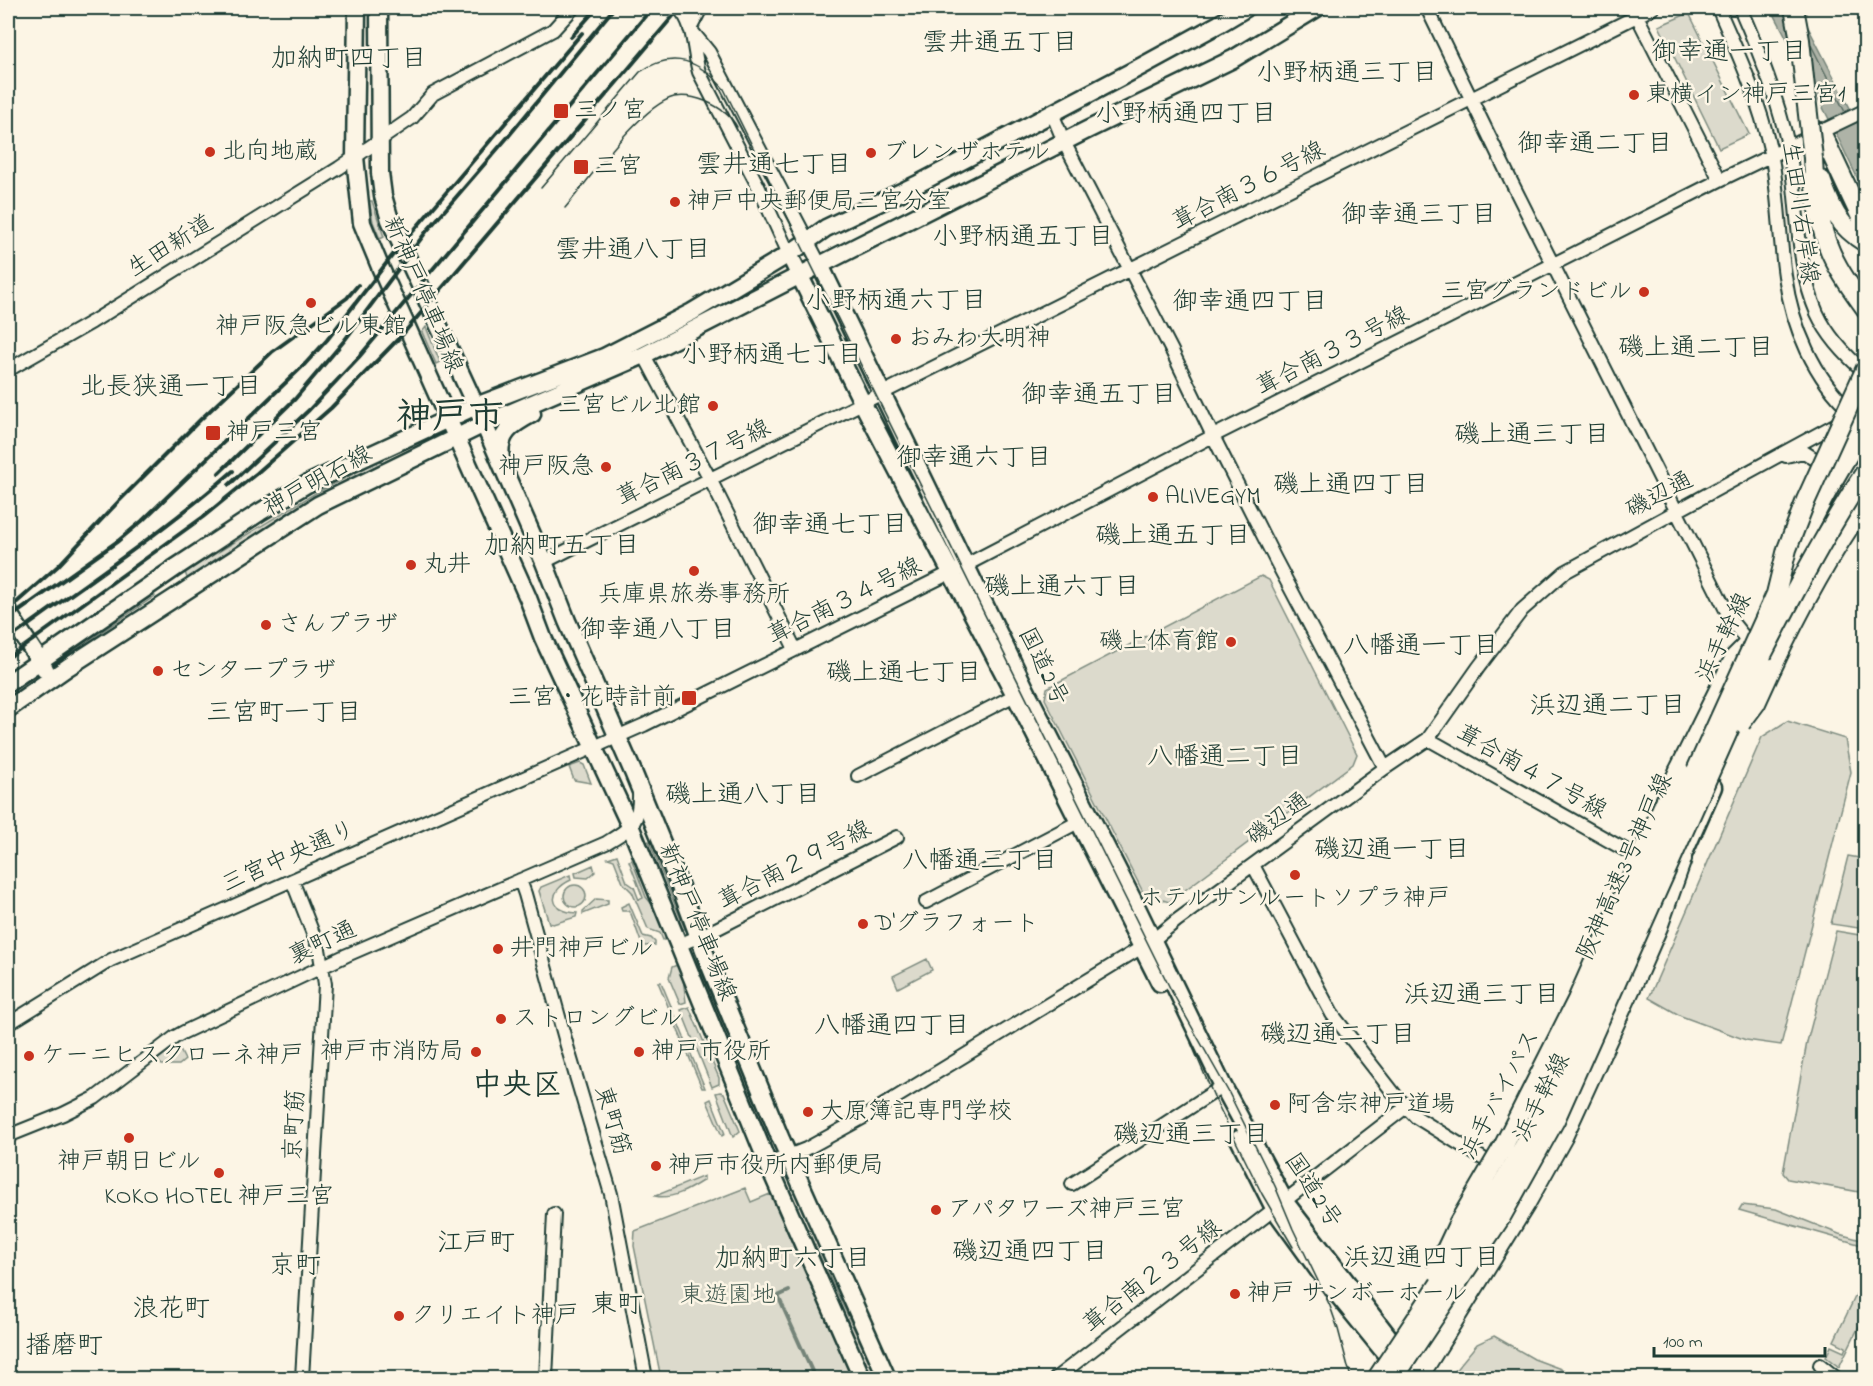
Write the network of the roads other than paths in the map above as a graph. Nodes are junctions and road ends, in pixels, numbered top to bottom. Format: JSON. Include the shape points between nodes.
{"nodes":[{"id":1,"x":357,"y":8,"type":"edge"},
{"id":2,"x":379,"y":8,"type":"edge"},
{"id":3,"x":573,"y":8,"type":"edge"},
{"id":4,"x":678,"y":8,"type":"edge"},
{"id":5,"x":701,"y":8,"type":"edge"},
{"id":6,"x":1245,"y":8,"type":"edge"},
{"id":7,"x":1317,"y":8,"type":"edge"},
{"id":8,"x":1427,"y":8,"type":"edge"},
{"id":9,"x":1653,"y":8,"type":"edge"},
{"id":10,"x":1718,"y":8,"type":"edge"},
{"id":11,"x":1740,"y":8,"type":"edge"},
{"id":12,"x":1794,"y":8,"type":"edge"},
{"id":13,"x":1635,"y":11,"type":"edge"},
{"id":14,"x":690,"y":29,"type":"junction"},
{"id":15,"x":1472,"y":99,"type":"junction"},
{"id":16,"x":1864,"y":111,"type":"edge"},
{"id":17,"x":1052,"y":113,"type":"junction"},
{"id":18,"x":1824,"y":131,"type":"junction"},
{"id":19,"x":379,"y":140,"type":"junction"},
{"id":20,"x":1064,"y":142,"type":"junction"},
{"id":21,"x":1789,"y":148,"type":"junction"},
{"id":22,"x":1772,"y":155,"type":"junction"},
{"id":23,"x":355,"y":157,"type":"junction"},
{"id":24,"x":1813,"y":158,"type":"junction"},
{"id":25,"x":1720,"y":180,"type":"junction"},
{"id":26,"x":1866,"y":228,"type":"edge"},
{"id":27,"x":808,"y":240,"type":"junction"},
{"id":28,"x":1866,"y":243,"type":"edge"},
{"id":29,"x":789,"y":254,"type":"junction"},
{"id":30,"x":820,"y":265,"type":"junction"},
{"id":31,"x":1554,"y":265,"type":"junction"},
{"id":32,"x":1131,"y":270,"type":"junction"},
{"id":33,"x":799,"y":276,"type":"junction"},
{"id":34,"x":1866,"y":309,"type":"edge"},
{"id":35,"x":644,"y":355,"type":"junction"},
{"id":36,"x":1866,"y":369,"type":"edge"},
{"id":37,"x":8,"y":370,"type":"edge"},
{"id":38,"x":1866,"y":373,"type":"edge"},
{"id":39,"x":566,"y":389,"type":"junction"},
{"id":40,"x":882,"y":394,"type":"junction"},
{"id":41,"x":1866,"y":399,"type":"edge"},
{"id":42,"x":863,"y":404,"type":"junction"},
{"id":43,"x":476,"y":406,"type":"junction"},
{"id":44,"x":448,"y":418,"type":"junction"},
{"id":45,"x":1862,"y":421,"type":"edge"},
{"id":46,"x":484,"y":424,"type":"junction"},
{"id":47,"x":1213,"y":436,"type":"junction"},
{"id":48,"x":457,"y":437,"type":"junction"},
{"id":49,"x":1771,"y":460,"type":"junction"},
{"id":50,"x":502,"y":465,"type":"junction"},
{"id":51,"x":1866,"y":471,"type":"edge"},
{"id":52,"x":1826,"y":478,"type":"junction"},
{"id":53,"x":710,"y":479,"type":"junction"},
{"id":54,"x":1866,"y":484,"type":"edge"},
{"id":55,"x":1866,"y":502,"type":"edge"},
{"id":56,"x":1676,"y":511,"type":"junction"},
{"id":57,"x":544,"y":562,"type":"junction"},
{"id":58,"x":959,"y":569,"type":"junction"},
{"id":59,"x":1776,"y":594,"type":"junction"},
{"id":60,"x":8,"y":609,"type":"edge"},
{"id":61,"x":1749,"y":643,"type":"junction"},
{"id":62,"x":795,"y":649,"type":"junction"},
{"id":63,"x":39,"y":661,"type":"junction"},
{"id":64,"x":51,"y":678,"type":"junction"},
{"id":65,"x":8,"y":683,"type":"edge"},
{"id":66,"x":1015,"y":695,"type":"junction"},
{"id":67,"x":8,"y":710,"type":"edge"},
{"id":68,"x":617,"y":736,"type":"junction"},
{"id":69,"x":1428,"y":739,"type":"junction"},
{"id":70,"x":594,"y":746,"type":"junction"},
{"id":71,"x":1722,"y":748,"type":"junction"},
{"id":72,"x":1385,"y":768,"type":"junction"},
{"id":73,"x":858,"y":776,"type":"dead end"},
{"id":74,"x":639,"y":788,"type":"junction"},
{"id":75,"x":1084,"y":819,"type":"junction"},
{"id":76,"x":631,"y":828,"type":"junction"},
{"id":77,"x":897,"y":837,"type":"dead end"},
{"id":78,"x":1682,"y":860,"type":"junction"},
{"id":79,"x":1645,"y":861,"type":"junction"},
{"id":80,"x":1253,"y":865,"type":"junction"},
{"id":81,"x":292,"y":880,"type":"junction"},
{"id":82,"x":520,"y":880,"type":"junction"},
{"id":83,"x":926,"y":902,"type":"dead end"},
{"id":84,"x":698,"y":937,"type":"junction"},
{"id":85,"x":1147,"y":944,"type":"junction"},
{"id":86,"x":679,"y":945,"type":"junction"},
{"id":87,"x":322,"y":967,"type":"junction"},
{"id":88,"x":8,"y":1023,"type":"edge"},
{"id":89,"x":1219,"y":1088,"type":"junction"},
{"id":90,"x":1406,"y":1107,"type":"junction"},
{"id":91,"x":8,"y":1136,"type":"edge"},
{"id":92,"x":788,"y":1156,"type":"junction"},
{"id":93,"x":768,"y":1164,"type":"junction"},
{"id":94,"x":1506,"y":1174,"type":"junction"},
{"id":95,"x":1072,"y":1184,"type":"dead end"},
{"id":96,"x":1523,"y":1186,"type":"junction"},
{"id":97,"x":1280,"y":1206,"type":"junction"},
{"id":98,"x":554,"y":1214,"type":"dead end"},
{"id":99,"x":1390,"y":1349,"type":"junction"},
{"id":100,"x":1820,"y":1365,"type":"dead end"},
{"id":101,"x":1404,"y":1375,"type":"edge"},
{"id":102,"x":303,"y":1378,"type":"edge"},
{"id":103,"x":546,"y":1378,"type":"edge"},
{"id":104,"x":646,"y":1378,"type":"edge"},
{"id":105,"x":862,"y":1378,"type":"edge"},
{"id":106,"x":887,"y":1378,"type":"edge"},
{"id":107,"x":1056,"y":1378,"type":"edge"},
{"id":108,"x":1370,"y":1378,"type":"edge"},
{"id":109,"x":1377,"y":1378,"type":"edge"},
{"id":110,"x":1836,"y":1378,"type":"edge"}],
"edges":[{"from":1,"to":23,"type":"main road","name":"新神戸停車場線"},
{"from":2,"to":19,"type":"main road","name":"新神戸停車場線"},
{"from":3,"to":19,"type":"street","name":"生田新道","via":[[553,30],[433,94],[412,118]]},
{"from":4,"to":14,"type":"street","via":[[684,12]]},
{"from":5,"to":14,"type":"street"},
{"from":6,"to":17,"type":"main road"},
{"from":7,"to":20,"type":"main road","via":[[1233,59]]},
{"from":8,"to":15,"type":"street"},
{"from":9,"to":13,"type":"street","name":"葺合南３６号線"},
{"from":10,"to":22,"type":"street","name":"生田川右岸線","via":[[1748,77]]},
{"from":11,"to":21,"type":"street","name":"生田川右岸線","via":[[1774,95]]},
{"from":12,"to":24,"type":"highway","bridge":true},
{"from":13,"to":15,"type":"street","name":"葺合南３６号線"},
{"from":13,"to":25,"type":"street"},
{"from":14,"to":27,"type":"street","via":[[709,52]]},
{"from":14,"to":29,"type":"street","via":[[699,72]]},
{"from":15,"to":31,"type":"street"},
{"from":15,"to":32,"type":"street","name":"葺合南３６号線"},
{"from":16,"to":18,"type":"street","name":"葺合南３３号線"},
{"from":17,"to":20,"type":"street"},
{"from":17,"to":27,"type":"main road"},
{"from":18,"to":21,"type":"street","name":"葺合南３３号線"},
{"from":18,"to":26,"type":"highway"},
{"from":19,"to":23,"type":"street","name":"生田新道"},
{"from":19,"to":43,"type":"main road","name":"新神戸停車場線","via":[[383,196],[390,220]]},
{"from":20,"to":30,"type":"main road"},
{"from":20,"to":32,"type":"street"},
{"from":21,"to":22,"type":"street","name":"葺合南３３号線"},
{"from":21,"to":38,"type":"street","name":"生田川右岸線","via":[[1811,296],[1832,338]]},
{"from":22,"to":25,"type":"street","name":"葺合南３３号線"},
{"from":22,"to":45,"type":"street","name":"生田川右岸線","via":[[1792,313],[1818,371],[1833,393]]},
{"from":23,"to":37,"type":"street","name":"生田新道","via":[[92,322]]},
{"from":23,"to":44,"type":"main road","name":"新神戸停車場線","via":[[362,223]]},
{"from":24,"to":28,"type":"highway","via":[[1840,223]]},
{"from":24,"to":34,"type":"highway","via":[[1824,234],[1842,274]]},
{"from":25,"to":31,"type":"street","name":"葺合南３３号線"},
{"from":27,"to":29,"type":"main road"},
{"from":27,"to":30,"type":"street"},
{"from":29,"to":33,"type":"main road","name":"国道2号"},
{"from":29,"to":43,"type":"main road","name":"神戸明石線","via":[[692,312],[604,357]]},
{"from":30,"to":33,"type":"main road","name":"神戸明石線"},
{"from":30,"to":40,"type":"main road","name":"国道2号"},
{"from":31,"to":47,"type":"street","name":"葺合南３３号線"},
{"from":31,"to":56,"type":"street"},
{"from":32,"to":40,"type":"street","name":"葺合南３６号線"},
{"from":32,"to":47,"type":"street"},
{"from":33,"to":35,"type":"main road","name":"神戸明石線"},
{"from":33,"to":42,"type":"main road","name":"国道2号"},
{"from":35,"to":39,"type":"main road","name":"神戸明石線"},
{"from":35,"to":53,"type":"street"},
{"from":36,"to":59,"type":"highway","bridge":true,"via":[[1806,500],[1787,549]]},
{"from":39,"to":46,"type":"main road","name":"神戸明石線"},
{"from":39,"to":50,"type":"main road","via":[[545,408],[506,432],[500,450]]},
{"from":40,"to":42,"type":"street","name":"葺合南３６号線"},
{"from":40,"to":58,"type":"main road","name":"国道2号"},
{"from":41,"to":45,"type":"main road","name":"浜手幹線"},
{"from":42,"to":53,"type":"street","name":"葺合南３７号線"},
{"from":42,"to":58,"type":"main road","name":"国道2号"},
{"from":43,"to":44,"type":"main road","name":"神戸明石線"},
{"from":43,"to":46,"type":"main road","name":"新神戸停車場線"},
{"from":44,"to":48,"type":"main road","name":"新神戸停車場線"},
{"from":44,"to":63,"type":"main road","name":"神戸明石線","via":[[307,484]]},
{"from":45,"to":49,"type":"street","name":"磯辺通"},
{"from":45,"to":52,"type":"main road","name":"浜手幹線"},
{"from":45,"to":59,"type":"highway","name":"阪神高速3号神戸線","bridge":true},
{"from":46,"to":48,"type":"main road","name":"神戸明石線"},
{"from":46,"to":50,"type":"main road","name":"新神戸停車場線"},
{"from":47,"to":58,"type":"street","name":"葺合南３３号線"},
{"from":47,"to":72,"type":"street"},
{"from":48,"to":64,"type":"main road","name":"神戸明石線","via":[[318,505]]},
{"from":48,"to":70,"type":"main road","name":"新神戸停車場線"},
{"from":49,"to":52,"type":"street","name":"磯辺通","via":[[1804,452],[1827,465]]},
{"from":49,"to":56,"type":"street","name":"磯辺通"},
{"from":50,"to":57,"type":"main road","name":"新神戸停車場線"},
{"from":51,"to":71,"type":"highway","name":"阪神高速3号神戸線","bridge":true,"via":[[1801,578]]},
{"from":52,"to":61,"type":"main road","name":"浜手幹線"},
{"from":53,"to":57,"type":"street","name":"葺合南３７号線"},
{"from":53,"to":62,"type":"street"},
{"from":54,"to":78,"type":"main road","name":"浜手幹線","via":[[1789,612]]},
{"from":55,"to":71,"type":"highway","bridge":true,"via":[[1797,614],[1756,703]]},
{"from":56,"to":61,"type":"street","via":[[1732,622]]},
{"from":56,"to":69,"type":"street","name":"磯辺通","via":[[1565,572],[1522,610]]},
{"from":57,"to":68,"type":"main road","name":"新神戸停車場線"},
{"from":58,"to":62,"type":"street","name":"葺合南３４号線"},
{"from":58,"to":66,"type":"main road","name":"国道2号"},
{"from":58,"to":75,"type":"main road","name":"国道2号","via":[[1026,690]]},
{"from":59,"to":109,"type":"highway","name":"阪神高速3号神戸線","bridge":true,"via":[[1536,1124],[1478,1224]]},
{"from":60,"to":63,"type":"main road"},
{"from":61,"to":79,"type":"main road","name":"浜手幹線"},
{"from":61,"to":101,"type":"highway","name":"浜手バイパス","bridge":true,"via":[[1734,657],[1577,1000],[1509,1136],[1459,1222],[1432,1280]]},
{"from":62,"to":68,"type":"street","name":"葺合南３４号線"},
{"from":63,"to":64,"type":"main road"},
{"from":63,"to":65,"type":"main road","name":"神戸明石線"},
{"from":64,"to":67,"type":"main road","name":"神戸明石線"},
{"from":66,"to":73,"type":"street"},
{"from":66,"to":75,"type":"main road","name":"国道2号"},
{"from":68,"to":70,"type":"street","name":"葺合南３４号線"},
{"from":68,"to":74,"type":"main road","name":"新神戸停車場線"},
{"from":69,"to":72,"type":"street","name":"磯辺通"},
{"from":69,"to":79,"type":"street","name":"葺合南４７号線"},
{"from":70,"to":76,"type":"main road","name":"新神戸停車場線"},
{"from":70,"to":81,"type":"street","name":"三宮中央通り"},
{"from":71,"to":101,"type":"highway","name":"阪神高速3号神戸線","bridge":true,"via":[[1555,1120]]},
{"from":72,"to":80,"type":"street","name":"磯辺通"},
{"from":74,"to":76,"type":"street","via":[[637,816]]},
{"from":74,"to":84,"type":"main road","name":"新神戸停車場線"},
{"from":75,"to":83,"type":"street"},
{"from":75,"to":85,"type":"main road","name":"国道2号"},
{"from":76,"to":82,"type":"street","name":"裏町通"},
{"from":76,"to":86,"type":"main road","name":"新神戸停車場線"},
{"from":77,"to":84,"type":"street","name":"葺合南２９号線"},
{"from":78,"to":96,"type":"main road","name":"浜手幹線","via":[[1566,1112]]},
{"from":78,"to":101,"type":"highway","via":[[1658,927],[1563,1137],[1525,1205]]},
{"from":79,"to":94,"type":"main road","name":"浜手幹線","via":[[1563,1036]]},
{"from":80,"to":85,"type":"street","name":"磯辺通"},
{"from":80,"to":90,"type":"street","via":[[1332,1014]]},
{"from":81,"to":87,"type":"street","name":"京町筋","via":[[319,949]]},
{"from":81,"to":88,"type":"street","name":"三宮中央通り","via":[[111,960]]},
{"from":82,"to":87,"type":"street","name":"裏町通"},
{"from":82,"to":104,"type":"street","name":"東町筋","via":[[610,1194]]},
{"from":84,"to":86,"type":"street","name":"葺合南２９号線"},
{"from":84,"to":92,"type":"main road","name":"新神戸停車場線"},
{"from":85,"to":89,"type":"main road","name":"国道2号"},
{"from":85,"to":92,"type":"street","name":"磯辺通","via":[[864,1117]]},
{"from":86,"to":93,"type":"main road","name":"新神戸停車場線"},
{"from":87,"to":91,"type":"street","name":"裏町通","via":[[184,1032],[95,1098]]},
{"from":87,"to":102,"type":"street","name":"京町筋","via":[[325,984]]},
{"from":89,"to":95,"type":"street"},
{"from":89,"to":97,"type":"main road","name":"国道2号"},
{"from":90,"to":94,"type":"street"},
{"from":90,"to":97,"type":"street","name":"葺合南２３号線"},
{"from":92,"to":93,"type":"street","name":"磯辺通"},
{"from":92,"to":106,"type":"main road","name":"新神戸停車場線"},
{"from":93,"to":105,"type":"main road","name":"新神戸停車場線"},
{"from":94,"to":96,"type":"street"},
{"from":94,"to":99,"type":"main road","name":"浜手幹線"},
{"from":96,"to":101,"type":"main road","name":"浜手幹線"},
{"from":97,"to":99,"type":"main road","name":"国道2号"},
{"from":97,"to":107,"type":"street","name":"葺合南２３号線"},
{"from":98,"to":103,"type":"street"},
{"from":99,"to":101,"type":"main road","name":"国道2号"},
{"from":99,"to":108,"type":"main road"},
{"from":100,"to":110,"type":"street"}]}
